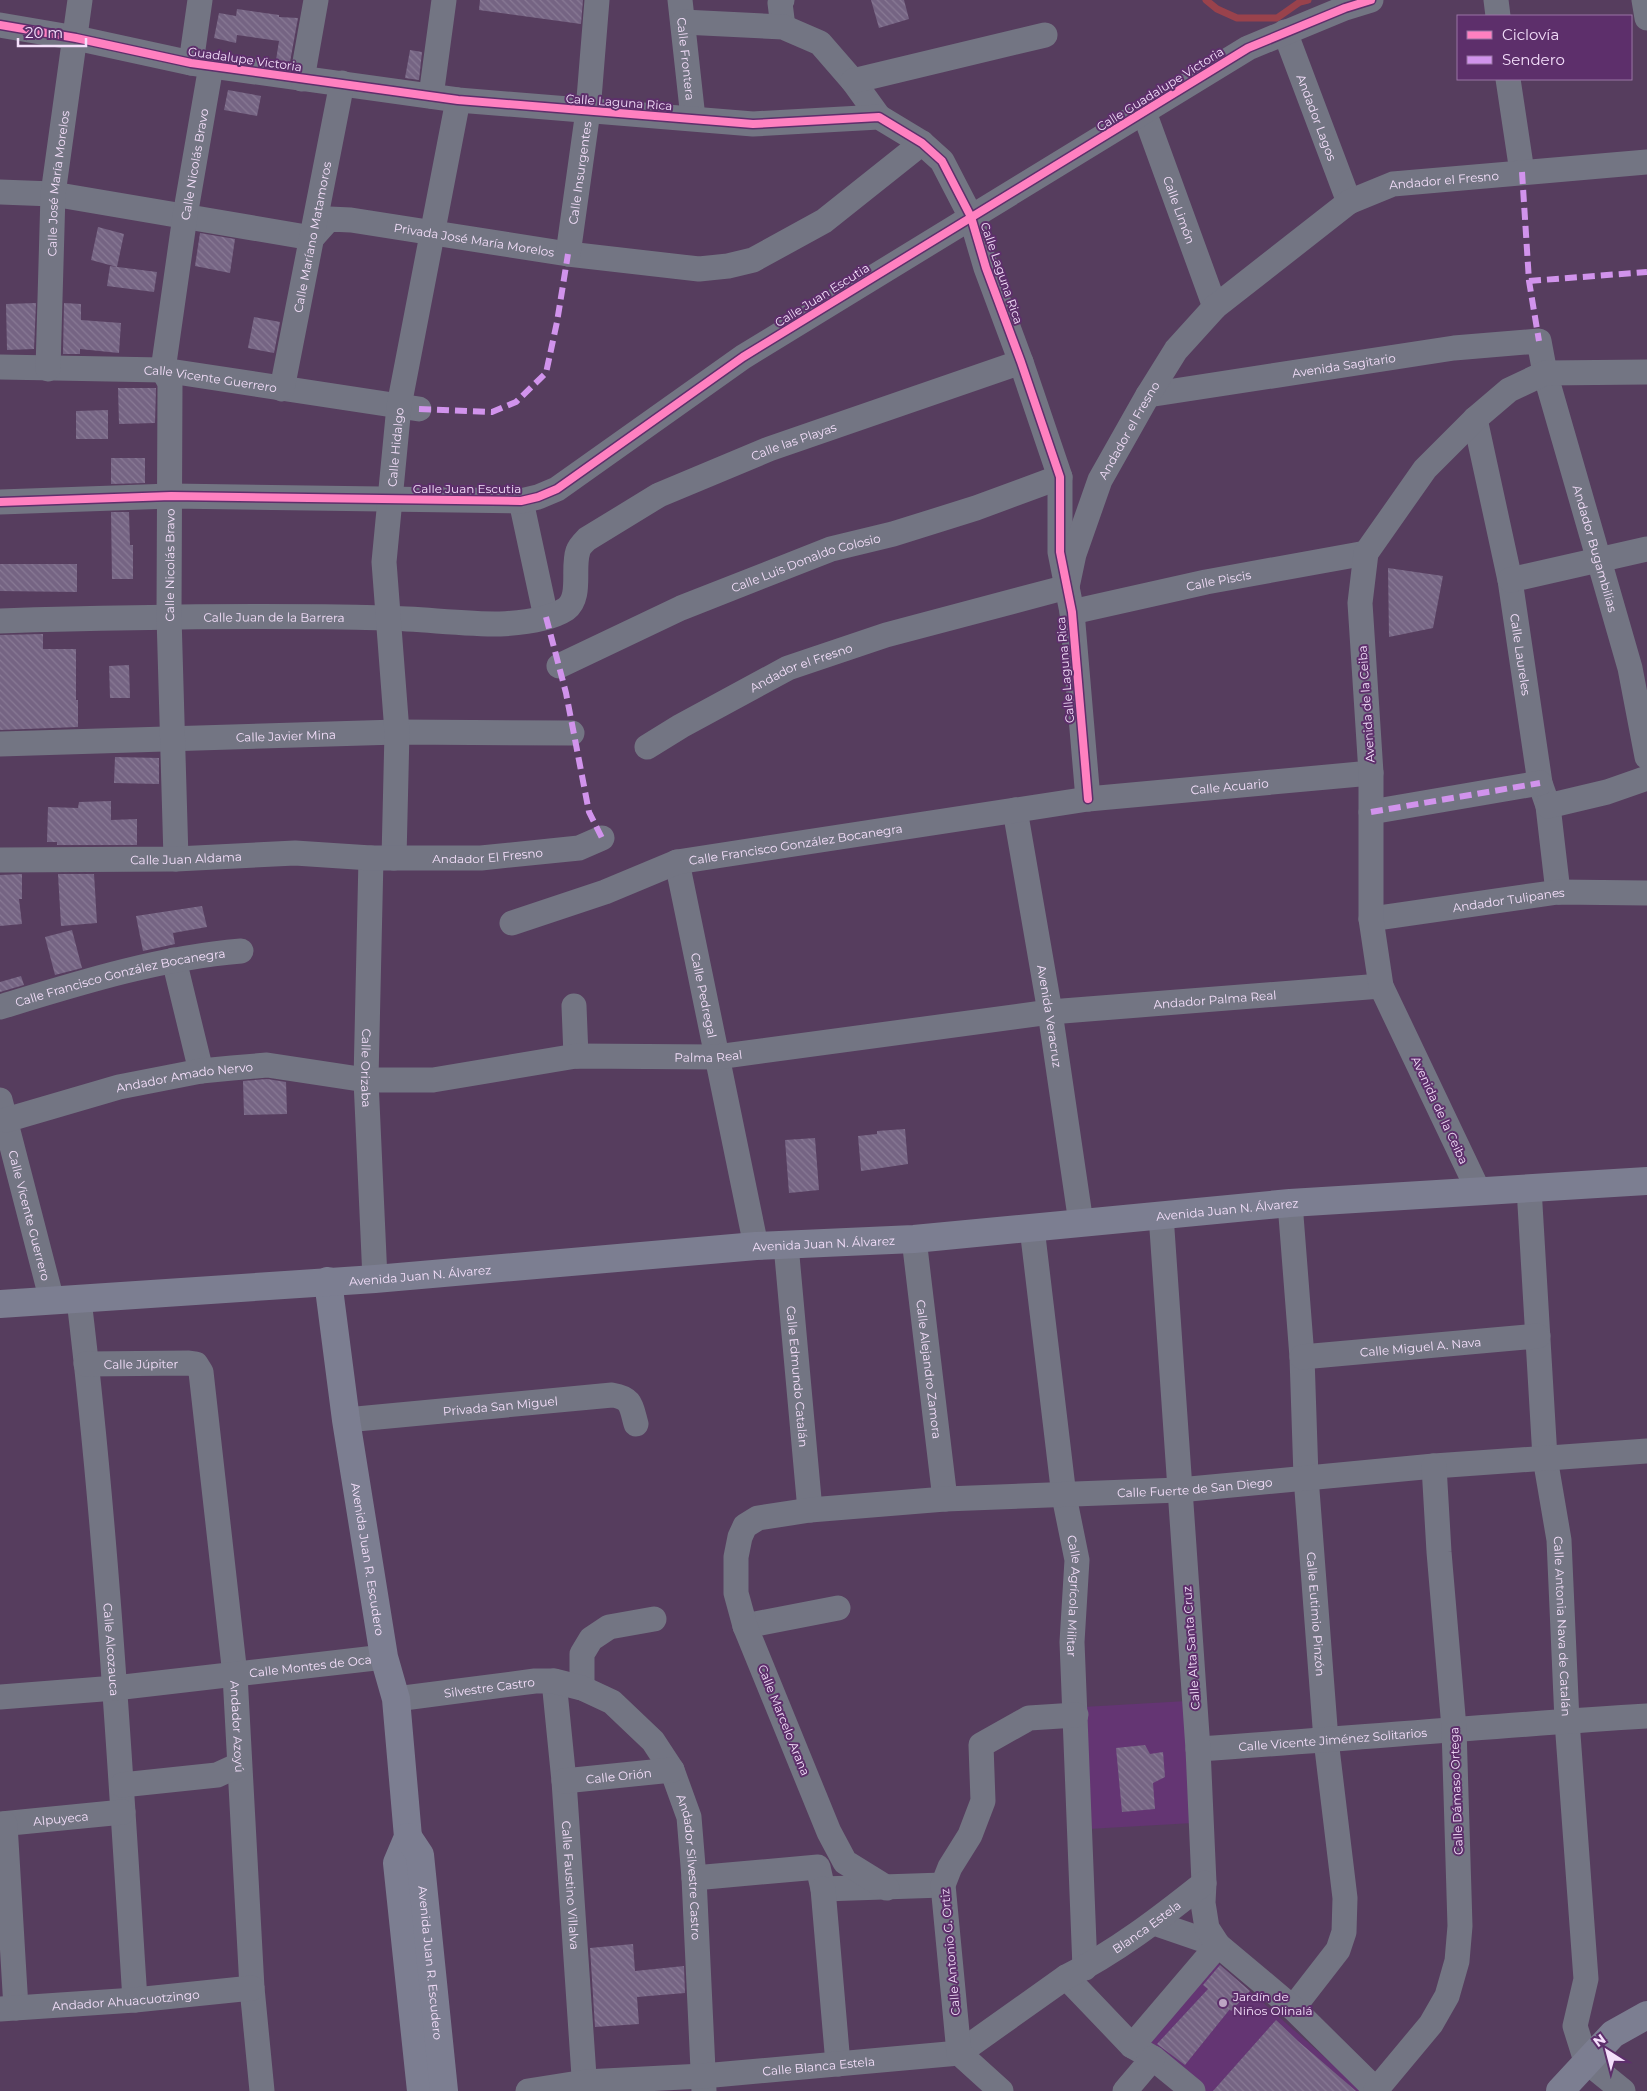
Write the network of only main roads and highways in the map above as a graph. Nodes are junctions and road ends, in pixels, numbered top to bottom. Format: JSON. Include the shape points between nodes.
{"nodes":[{"id":1,"x":1647,"y":1181,"type":"edge"},
{"id":2,"x":328,"y":1282,"type":"junction"},
{"id":3,"x":0,"y":1304,"type":"edge"},
{"id":4,"x":408,"y":1838,"type":"junction"},
{"id":5,"x":1647,"y":2016,"type":"edge"},
{"id":6,"x":421,"y":2091,"type":"edge"},
{"id":7,"x":444,"y":2091,"type":"edge"},
{"id":8,"x":1560,"y":2091,"type":"edge"}],
"edges":[{"from":1,"to":2,"type":"main road","name":"Avenida Juan N. Álvarez","via":[[1290,1203],[914,1239],[756,1246]]},
{"from":2,"to":3,"type":"main road","name":"Avenida Juan N. Álvarez"},
{"from":2,"to":4,"type":"main road","name":"Avenida Juan R. Escudero","via":[[346,1420],[384,1658],[396,1699]]},
{"from":4,"to":6,"type":"main road","name":"Avenida Juan R. Escudero","via":[[397,1863]]},
{"from":4,"to":7,"type":"main road","name":"Avenida Juan R. Escudero","via":[[420,1855]]},
{"from":5,"to":8,"type":"main road","via":[[1613,2034]]}]}
